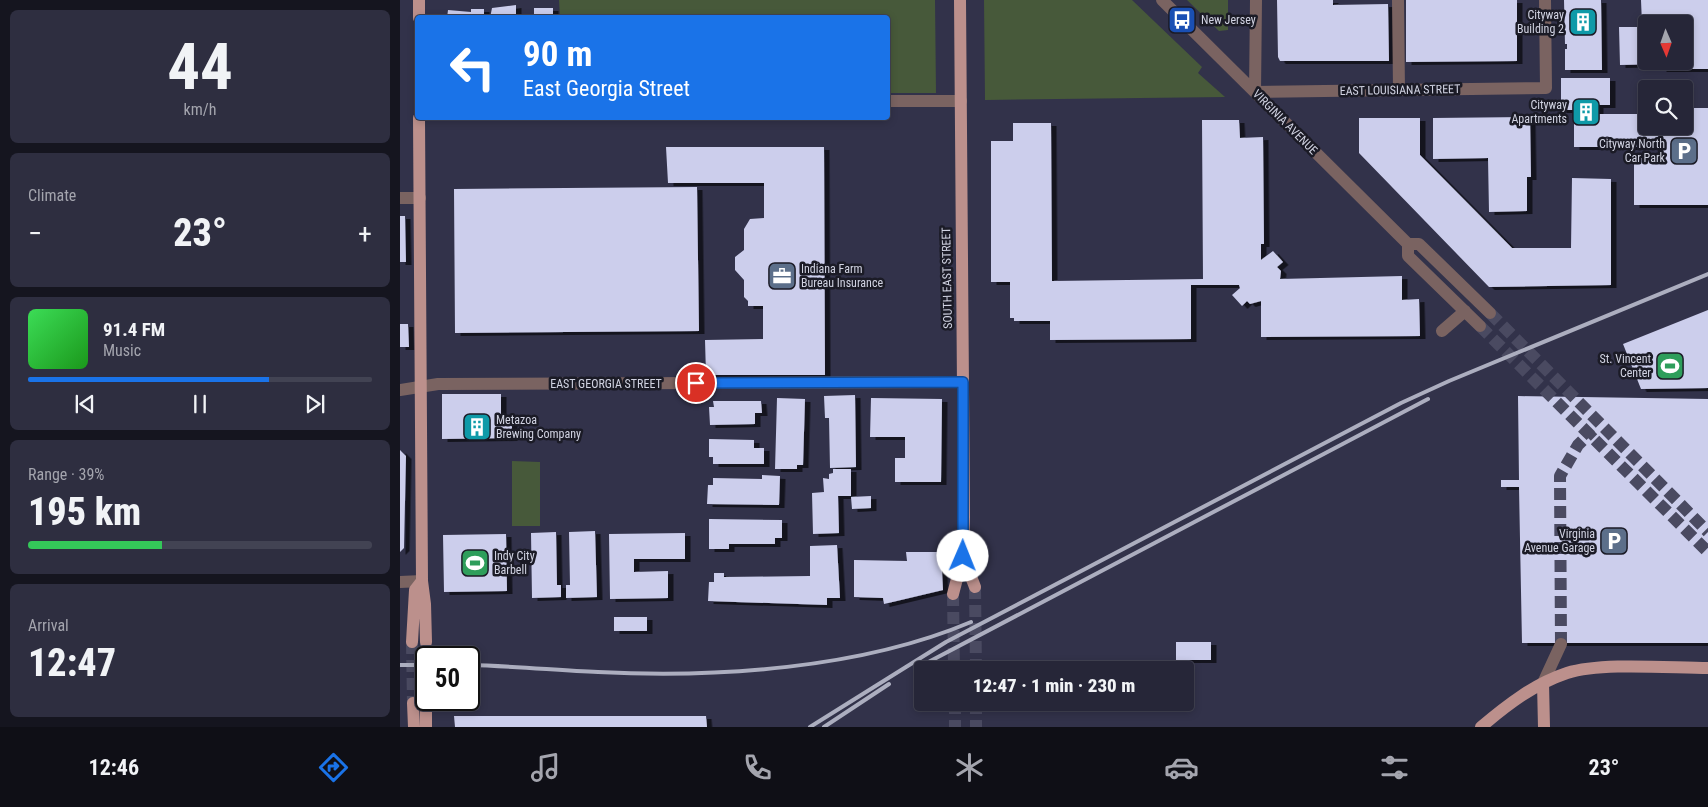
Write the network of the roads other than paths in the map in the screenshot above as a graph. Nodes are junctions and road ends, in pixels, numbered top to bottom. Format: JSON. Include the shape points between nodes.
{"nodes":[{"id":1,"x":419,"y":0,"type":"edge"},
{"id":2,"x":960,"y":0,"type":"edge"},
{"id":3,"x":1162,"y":0,"type":"edge"},
{"id":4,"x":1256,"y":0,"type":"edge"},
{"id":5,"x":1398,"y":0,"type":"edge"},
{"id":6,"x":1545,"y":0,"type":"edge"},
{"id":7,"x":419,"y":15,"type":"edge"},
{"id":8,"x":1399,"y":90,"type":"junction"},
{"id":9,"x":1255,"y":92,"type":"junction"},
{"id":10,"x":890,"y":101,"type":"edge"},
{"id":11,"x":961,"y":101,"type":"junction"},
{"id":12,"x":420,"y":120,"type":"edge"},
{"id":13,"x":400,"y":198,"type":"edge"},
{"id":14,"x":420,"y":198,"type":"junction"},
{"id":15,"x":1408,"y":244,"type":"junction"},
{"id":16,"x":1465,"y":311,"type":"junction"},
{"id":17,"x":1490,"y":314,"type":"tunnel mouth"},
{"id":18,"x":1480,"y":326,"type":"tunnel mouth"},
{"id":19,"x":1442,"y":331,"type":"dead end"},
{"id":20,"x":963,"y":382,"type":"junction"},
{"id":21,"x":421,"y":388,"type":"junction"},
{"id":22,"x":400,"y":390,"type":"edge"},
{"id":23,"x":963,"y":556,"type":"junction"},
{"id":24,"x":400,"y":582,"type":"edge"},
{"id":25,"x":422,"y":582,"type":"junction"},
{"id":26,"x":975,"y":587,"type":"tunnel mouth"},
{"id":27,"x":954,"y":594,"type":"tunnel mouth"},
{"id":28,"x":412,"y":642,"type":"tunnel mouth"},
{"id":29,"x":426,"y":642,"type":"tunnel mouth"},
{"id":30,"x":1561,"y":644,"type":"tunnel mouth"},
{"id":31,"x":1708,"y":668,"type":"edge"},
{"id":32,"x":1543,"y":683,"type":"junction"},
{"id":33,"x":414,"y":727,"type":"edge"},
{"id":34,"x":426,"y":727,"type":"edge"},
{"id":35,"x":1481,"y":727,"type":"edge"},
{"id":36,"x":1544,"y":727,"type":"edge"}],
"edges":[{"from":1,"to":7,"type":"main road"},
{"from":2,"to":11,"type":"main road","name":"SOUTH EAST STREET"},
{"from":3,"to":9,"type":"street","name":"VIRGINIA AVENUE"},
{"from":4,"to":9,"type":"street"},
{"from":5,"to":8,"type":"street"},
{"from":6,"to":8,"type":"street","name":"EAST LOUISIANA STREET","via":[[1546,88]]},
{"from":8,"to":9,"type":"street","name":"EAST LOUISIANA STREET"},
{"from":9,"to":15,"type":"street","name":"VIRGINIA AVENUE"},
{"from":10,"to":11,"type":"street"},
{"from":11,"to":20,"type":"main road","name":"SOUTH EAST STREET"},
{"from":12,"to":14,"type":"main road"},
{"from":13,"to":14,"type":"street"},
{"from":14,"to":21,"type":"main road"},
{"from":15,"to":16,"type":"street","name":"VIRGINIA AVENUE","via":[[1408,256]]},
{"from":15,"to":17,"type":"street","name":"VIRGINIA AVENUE","via":[[1419,244]]},
{"from":16,"to":18,"type":"street","name":"VIRGINIA AVENUE"},
{"from":16,"to":19,"type":"street"},
{"from":20,"to":21,"type":"street","name":"EAST GEORGIA STREET","via":[[438,384]]},
{"from":20,"to":23,"type":"main road","name":"SOUTH EAST STREET"},
{"from":21,"to":22,"type":"street","name":"EAST GEORGIA STREET"},
{"from":21,"to":25,"type":"main road"},
{"from":23,"to":26,"type":"main road","name":"SOUTH EAST STREET"},
{"from":23,"to":27,"type":"main road","name":"SOUTH EAST STREET"},
{"from":24,"to":25,"type":"street"},
{"from":25,"to":28,"type":"main road","via":[[415,590]]},
{"from":25,"to":29,"type":"main road","via":[[426,604]]},
{"from":30,"to":32,"type":"street"},
{"from":31,"to":32,"type":"main road","via":[[1592,670],[1568,673]]},
{"from":32,"to":35,"type":"main road","via":[[1516,699]]},
{"from":32,"to":36,"type":"main road"},
{"from":33,"to":34,"type":"main road","via":[[420,702]]}]}
